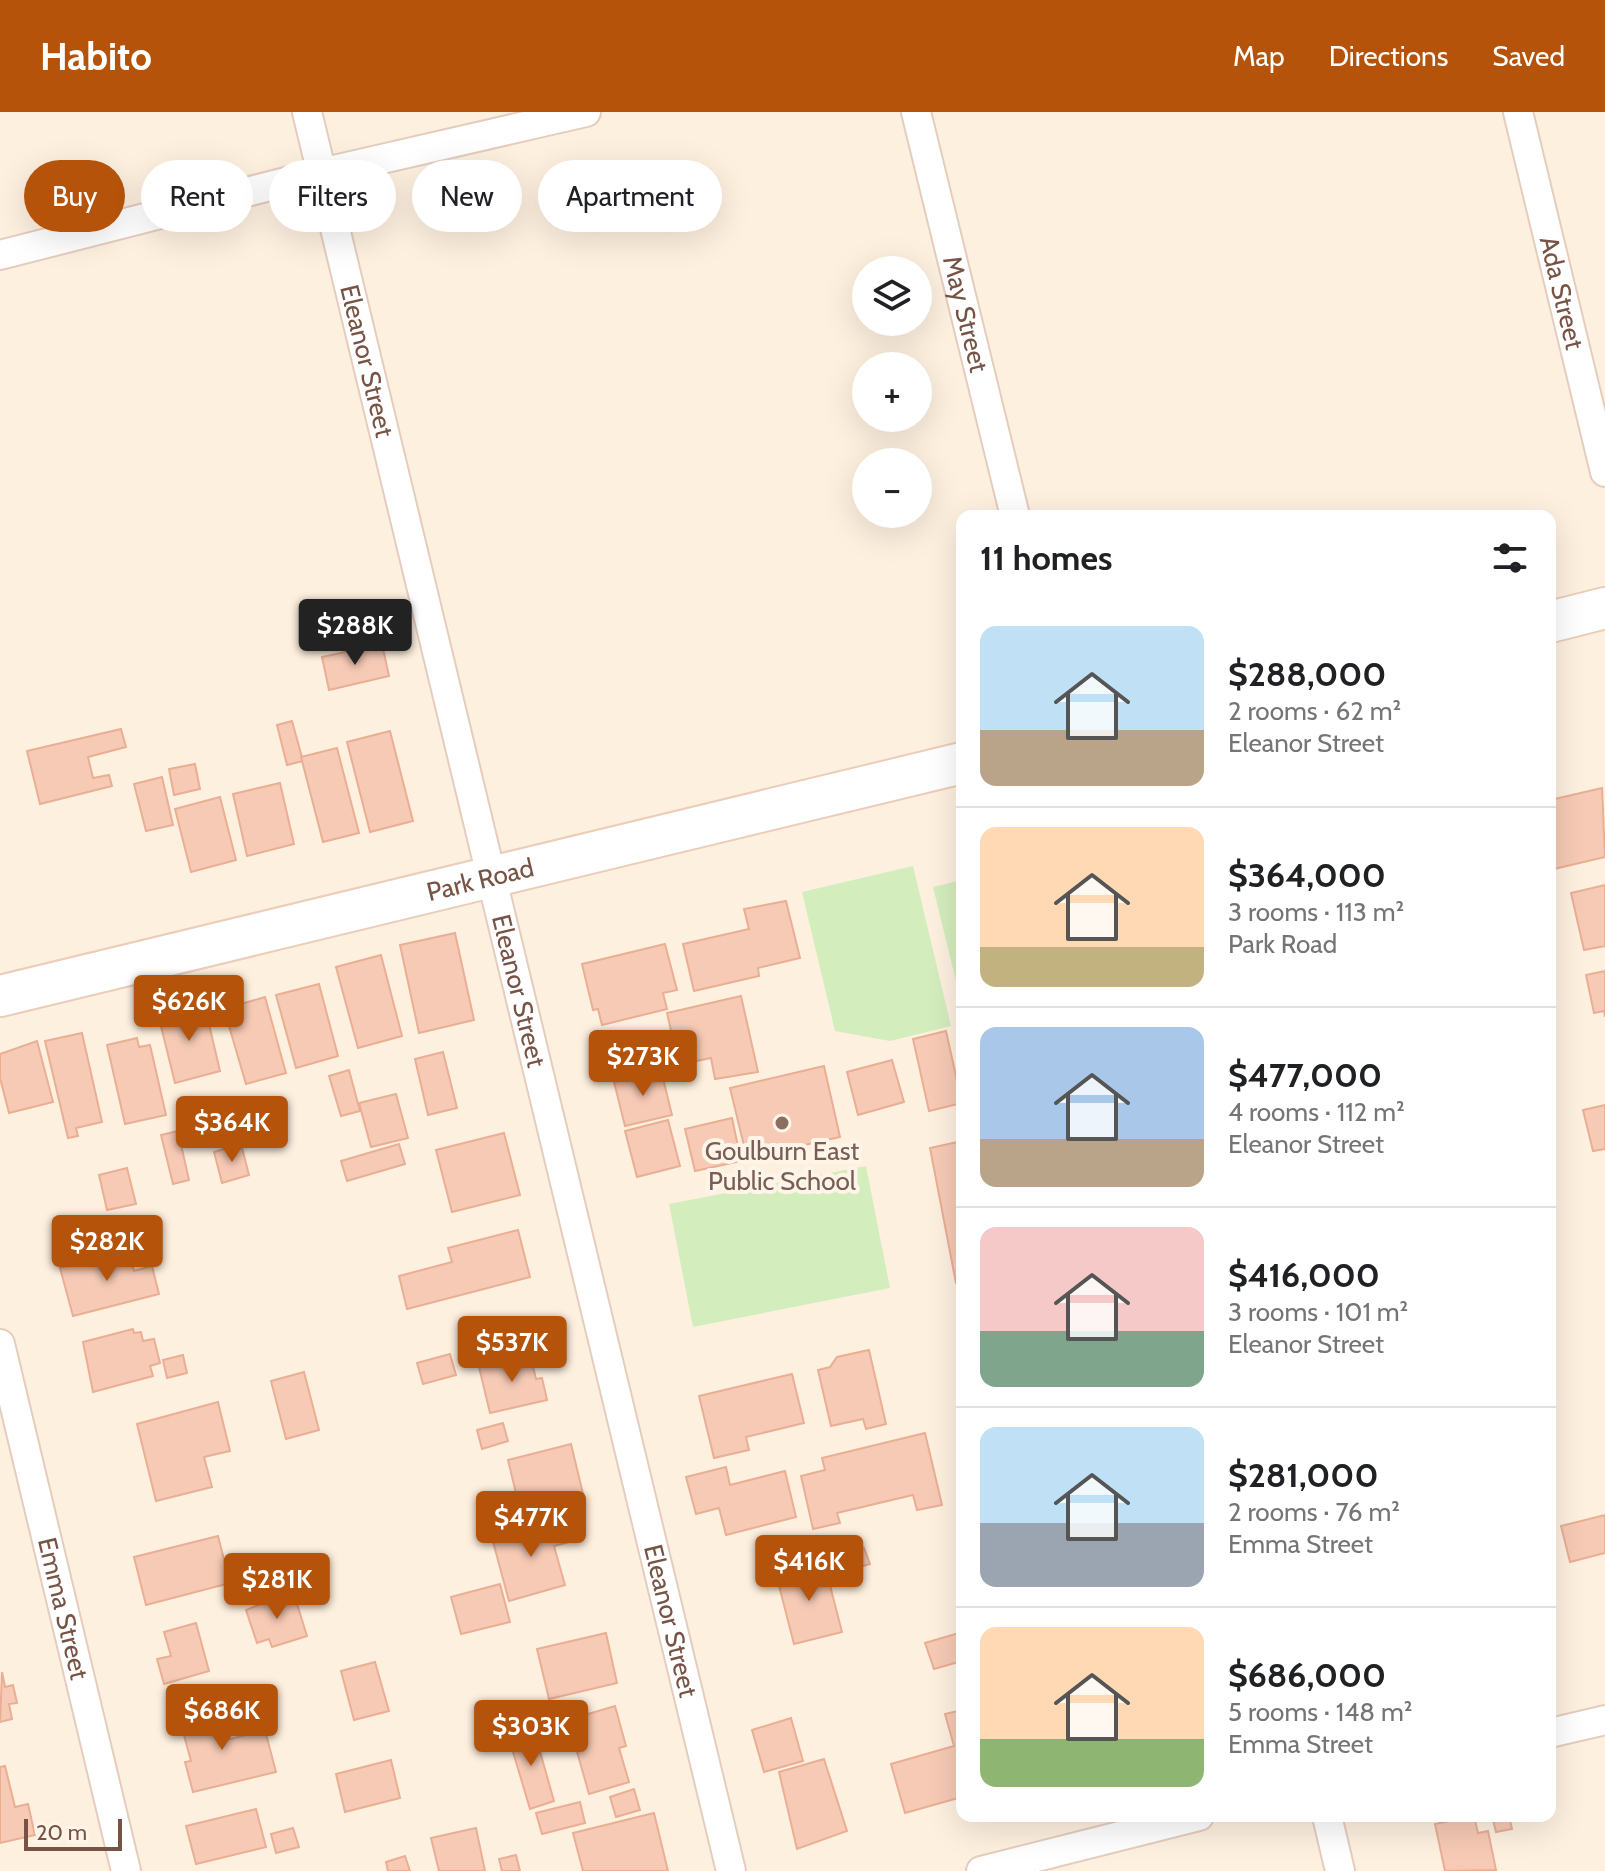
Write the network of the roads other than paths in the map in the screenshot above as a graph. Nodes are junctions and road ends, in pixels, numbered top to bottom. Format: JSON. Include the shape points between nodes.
{"nodes":[{"id":1,"x":307,"y":112,"type":"edge"},
{"id":2,"x":586,"y":112,"type":"edge"},
{"id":3,"x":916,"y":112,"type":"edge"},
{"id":4,"x":1518,"y":112,"type":"edge"},
{"id":5,"x":318,"y":160,"type":"edge"},
{"id":6,"x":377,"y":160,"type":"edge"},
{"id":7,"x":269,"y":186,"type":"edge"},
{"id":8,"x":335,"y":232,"type":"edge"},
{"id":9,"x":0,"y":255,"type":"edge"},
{"id":10,"x":1605,"y":472,"type":"edge"},
{"id":11,"x":1014,"y":510,"type":"edge"},
{"id":12,"x":1605,"y":608,"type":"edge"},
{"id":13,"x":1556,"y":620,"type":"edge"},
{"id":14,"x":956,"y":764,"type":"edge"},
{"id":15,"x":491,"y":878,"type":"junction"},
{"id":16,"x":0,"y":996,"type":"edge"},
{"id":17,"x":0,"y":1344,"type":"edge"},
{"id":18,"x":1605,"y":1720,"type":"edge"},
{"id":19,"x":1556,"y":1732,"type":"edge"},
{"id":20,"x":1175,"y":1822,"type":"edge"},
{"id":21,"x":1328,"y":1822,"type":"edge"},
{"id":22,"x":126,"y":1871,"type":"edge"},
{"id":23,"x":731,"y":1871,"type":"edge"},
{"id":24,"x":981,"y":1871,"type":"edge"},
{"id":25,"x":1340,"y":1871,"type":"edge"}],
"edges":[{"from":1,"to":5,"type":"street","name":"Eleanor Street"},
{"from":2,"to":6,"type":"street"},
{"from":3,"to":11,"type":"street","name":"May Street"},
{"from":4,"to":10,"type":"street","name":"Ada Street"},
{"from":7,"to":9,"type":"street"},
{"from":8,"to":15,"type":"street","name":"Eleanor Street"},
{"from":12,"to":13,"type":"street"},
{"from":14,"to":15,"type":"street","name":"Park Road"},
{"from":15,"to":16,"type":"street","name":"Park Road"},
{"from":15,"to":23,"type":"street","name":"Eleanor Street"},
{"from":17,"to":22,"type":"street","name":"Emma Street"},
{"from":18,"to":19,"type":"street"},
{"from":20,"to":24,"type":"street"},
{"from":21,"to":25,"type":"street"}]}
